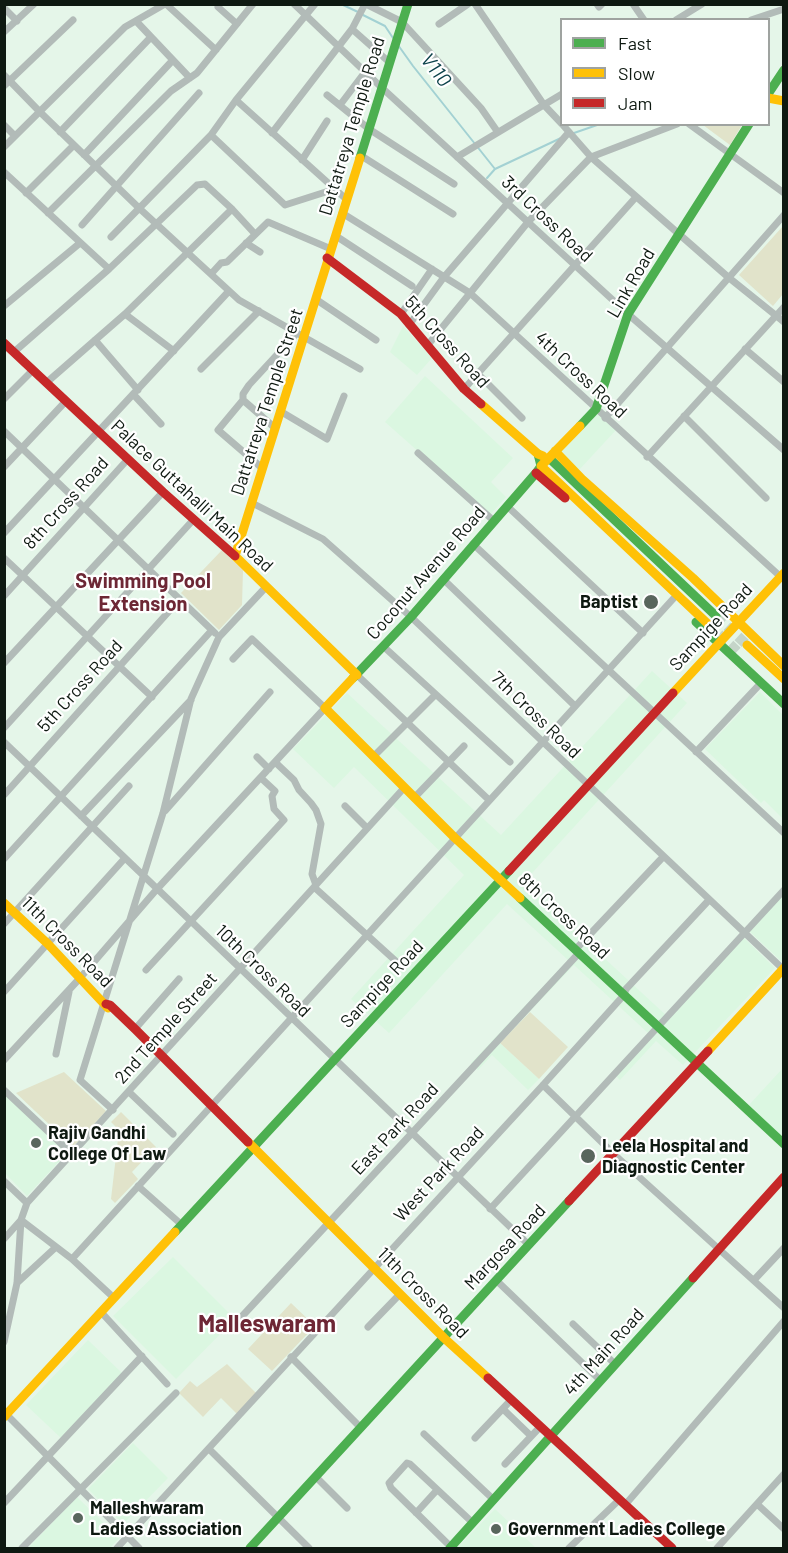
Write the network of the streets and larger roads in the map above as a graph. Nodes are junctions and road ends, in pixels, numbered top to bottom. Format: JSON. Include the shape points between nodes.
{"nodes":[{"id":1,"x":34,"y":4,"type":"edge"},
{"id":2,"x":166,"y":4,"type":"edge"},
{"id":3,"x":253,"y":4,"type":"edge"},
{"id":4,"x":294,"y":4,"type":"edge"},
{"id":5,"x":315,"y":4,"type":"edge"},
{"id":6,"x":366,"y":4,"type":"edge"},
{"id":7,"x":408,"y":4,"type":"edge"},
{"id":8,"x":468,"y":4,"type":"edge"},
{"id":9,"x":475,"y":4,"type":"edge"},
{"id":10,"x":597,"y":4,"type":"edge"},
{"id":11,"x":602,"y":4,"type":"edge"},
{"id":12,"x":643,"y":4,"type":"edge"},
{"id":13,"x":702,"y":4,"type":"edge"},
{"id":14,"x":634,"y":6,"type":"edge"},
{"id":15,"x":218,"y":7,"type":"dead end"},
{"id":16,"x":4,"y":8,"type":"edge"},
{"id":17,"x":783,"y":9,"type":"edge"},
{"id":18,"x":307,"y":16,"type":"junction"},
{"id":19,"x":679,"y":18,"type":"edge"},
{"id":20,"x":758,"y":18,"type":"edge"},
{"id":21,"x":73,"y":20,"type":"dead end"},
{"id":22,"x":17,"y":21,"type":"junction"},
{"id":23,"x":136,"y":21,"type":"junction"},
{"id":24,"x":402,"y":22,"type":"junction"},
{"id":25,"x":237,"y":24,"type":"junction"},
{"id":26,"x":439,"y":24,"type":"dead end"},
{"id":27,"x":352,"y":29,"type":"junction"},
{"id":28,"x":4,"y":32,"type":"edge"},
{"id":29,"x":151,"y":37,"type":"junction"},
{"id":30,"x":339,"y":46,"type":"junction"},
{"id":31,"x":216,"y":50,"type":"junction"},
{"id":32,"x":173,"y":60,"type":"junction"},
{"id":33,"x":389,"y":62,"type":"junction"},
{"id":34,"x":783,"y":70,"type":"edge"},
{"id":35,"x":365,"y":72,"type":"junction"},
{"id":36,"x":190,"y":78,"type":"junction"},
{"id":37,"x":6,"y":81,"type":"edge"},
{"id":38,"x":773,"y":86,"type":"edge"},
{"id":39,"x":381,"y":87,"type":"junction"},
{"id":40,"x":199,"y":93,"type":"dead end"},
{"id":41,"x":327,"y":94,"type":"dead end"},
{"id":42,"x":560,"y":95,"type":"edge"},
{"id":43,"x":236,"y":100,"type":"junction"},
{"id":44,"x":340,"y":105,"type":"junction"},
{"id":45,"x":544,"y":105,"type":"junction"},
{"id":46,"x":40,"y":112,"type":"junction"},
{"id":47,"x":327,"y":121,"type":"dead end"},
{"id":48,"x":560,"y":122,"type":"edge"},
{"id":49,"x":4,"y":125,"type":"edge"},
{"id":50,"x":564,"y":126,"type":"edge"},
{"id":51,"x":672,"y":126,"type":"edge"},
{"id":52,"x":692,"y":126,"type":"edge"},
{"id":53,"x":747,"y":126,"type":"edge"},
{"id":54,"x":369,"y":129,"type":"junction"},
{"id":55,"x":497,"y":131,"type":"junction"},
{"id":56,"x":60,"y":132,"type":"junction"},
{"id":57,"x":569,"y":132,"type":"junction"},
{"id":58,"x":272,"y":133,"type":"junction"},
{"id":59,"x":211,"y":135,"type":"junction"},
{"id":60,"x":15,"y":136,"type":"junction"},
{"id":61,"x":74,"y":145,"type":"junction"},
{"id":62,"x":4,"y":147,"type":"edge"},
{"id":63,"x":730,"y":153,"type":"junction"},
{"id":64,"x":84,"y":155,"type":"junction"},
{"id":65,"x":360,"y":155,"type":"junction"},
{"id":66,"x":458,"y":157,"type":"junction"},
{"id":67,"x":591,"y":157,"type":"junction"},
{"id":68,"x":302,"y":159,"type":"junction"},
{"id":69,"x":96,"y":167,"type":"junction"},
{"id":70,"x":4,"y":172,"type":"edge"},
{"id":71,"x":454,"y":184,"type":"dead end"},
{"id":72,"x":117,"y":187,"type":"junction"},
{"id":73,"x":335,"y":189,"type":"junction"},
{"id":74,"x":783,"y":192,"type":"edge"},
{"id":75,"x":26,"y":193,"type":"junction"},
{"id":76,"x":636,"y":197,"type":"junction"},
{"id":77,"x":346,"y":200,"type":"junction"},
{"id":78,"x":508,"y":204,"type":"junction"},
{"id":79,"x":139,"y":208,"type":"junction"},
{"id":80,"x":232,"y":209,"type":"junction"},
{"id":81,"x":48,"y":213,"type":"junction"},
{"id":82,"x":342,"y":213,"type":"junction"},
{"id":83,"x":453,"y":214,"type":"dead end"},
{"id":84,"x":783,"y":215,"type":"edge"},
{"id":85,"x":528,"y":222,"type":"junction"},
{"id":86,"x":156,"y":224,"type":"junction"},
{"id":87,"x":82,"y":225,"type":"dead end"},
{"id":88,"x":255,"y":234,"type":"junction"},
{"id":89,"x":679,"y":234,"type":"junction"},
{"id":90,"x":336,"y":236,"type":"junction"},
{"id":91,"x":111,"y":237,"type":"dead end"},
{"id":92,"x":80,"y":243,"type":"junction"},
{"id":93,"x":246,"y":243,"type":"junction"},
{"id":94,"x":260,"y":252,"type":"dead end"},
{"id":95,"x":188,"y":253,"type":"junction"},
{"id":96,"x":329,"y":253,"type":"junction"},
{"id":97,"x":575,"y":265,"type":"junction"},
{"id":98,"x":109,"y":268,"type":"junction"},
{"id":99,"x":432,"y":269,"type":"junction"},
{"id":100,"x":211,"y":274,"type":"junction"},
{"id":101,"x":444,"y":277,"type":"junction"},
{"id":102,"x":728,"y":277,"type":"junction"},
{"id":103,"x":412,"y":286,"type":"dead end"},
{"id":104,"x":229,"y":291,"type":"junction"},
{"id":105,"x":470,"y":293,"type":"junction"},
{"id":106,"x":317,"y":300,"type":"junction"},
{"id":107,"x":4,"y":306,"type":"edge"},
{"id":108,"x":783,"y":307,"type":"edge"},
{"id":109,"x":259,"y":311,"type":"junction"},
{"id":110,"x":125,"y":314,"type":"junction"},
{"id":111,"x":401,"y":314,"type":"junction"},
{"id":112,"x":628,"y":314,"type":"junction"},
{"id":113,"x":776,"y":315,"type":"junction"},
{"id":114,"x":783,"y":322,"type":"edge"},
{"id":115,"x":409,"y":325,"type":"junction"},
{"id":116,"x":514,"y":332,"type":"junction"},
{"id":117,"x":300,"y":335,"type":"junction"},
{"id":118,"x":376,"y":339,"type":"dead end"},
{"id":119,"x":95,"y":340,"type":"junction"},
{"id":120,"x":4,"y":343,"type":"edge"},
{"id":121,"x":427,"y":346,"type":"junction"},
{"id":122,"x":666,"y":347,"type":"junction"},
{"id":123,"x":745,"y":349,"type":"junction"},
{"id":124,"x":14,"y":351,"type":"junction"},
{"id":125,"x":174,"y":351,"type":"junction"},
{"id":126,"x":201,"y":369,"type":"dead end"},
{"id":127,"x":360,"y":369,"type":"dead end"},
{"id":128,"x":33,"y":370,"type":"junction"},
{"id":129,"x":477,"y":373,"type":"junction"},
{"id":130,"x":46,"y":382,"type":"junction"},
{"id":131,"x":783,"y":382,"type":"edge"},
{"id":132,"x":711,"y":387,"type":"junction"},
{"id":133,"x":464,"y":388,"type":"junction"},
{"id":134,"x":135,"y":392,"type":"junction"},
{"id":135,"x":344,"y":396,"type":"dead end"},
{"id":136,"x":4,"y":399,"type":"edge"},
{"id":137,"x":243,"y":400,"type":"junction"},
{"id":138,"x":66,"y":401,"type":"junction"},
{"id":139,"x":596,"y":409,"type":"junction"},
{"id":140,"x":280,"y":411,"type":"junction"},
{"id":141,"x":684,"y":417,"type":"junction"},
{"id":142,"x":522,"y":418,"type":"dead end"},
{"id":143,"x":605,"y":418,"type":"junction"},
{"id":144,"x":161,"y":424,"type":"dead end"},
{"id":145,"x":275,"y":428,"type":"junction"},
{"id":146,"x":4,"y":431,"type":"edge"},
{"id":147,"x":99,"y":432,"type":"junction"},
{"id":148,"x":22,"y":448,"type":"junction"},
{"id":149,"x":783,"y":450,"type":"edge"},
{"id":150,"x":418,"y":453,"type":"dead end"},
{"id":151,"x":538,"y":454,"type":"junction"},
{"id":152,"x":552,"y":454,"type":"junction"},
{"id":153,"x":647,"y":457,"type":"junction"},
{"id":154,"x":128,"y":459,"type":"junction"},
{"id":155,"x":4,"y":467,"type":"edge"},
{"id":156,"x":262,"y":468,"type":"junction"},
{"id":157,"x":538,"y":469,"type":"junction"},
{"id":158,"x":55,"y":479,"type":"junction"},
{"id":159,"x":163,"y":492,"type":"junction"},
{"id":160,"x":766,"y":498,"type":"dead end"},
{"id":161,"x":252,"y":503,"type":"junction"},
{"id":162,"x":507,"y":506,"type":"junction"},
{"id":163,"x":85,"y":507,"type":"junction"},
{"id":164,"x":194,"y":519,"type":"junction"},
{"id":165,"x":494,"y":521,"type":"junction"},
{"id":166,"x":4,"y":533,"type":"edge"},
{"id":167,"x":119,"y":540,"type":"junction"},
{"id":168,"x":473,"y":544,"type":"junction"},
{"id":169,"x":235,"y":556,"type":"junction"},
{"id":170,"x":4,"y":558,"type":"edge"},
{"id":171,"x":149,"y":569,"type":"junction"},
{"id":172,"x":23,"y":576,"type":"junction"},
{"id":173,"x":782,"y":577,"type":"edge"},
{"id":174,"x":443,"y":579,"type":"junction"},
{"id":175,"x":266,"y":587,"type":"junction"},
{"id":176,"x":4,"y":596,"type":"edge"},
{"id":177,"x":180,"y":599,"type":"junction"},
{"id":178,"x":673,"y":599,"type":"junction"},
{"id":179,"x":56,"y":607,"type":"junction"},
{"id":180,"x":716,"y":616,"type":"tunnel mouth"},
{"id":181,"x":411,"y":617,"type":"junction"},
{"id":182,"x":739,"y":622,"type":"junction"},
{"id":183,"x":708,"y":624,"type":"tunnel mouth"},
{"id":184,"x":212,"y":630,"type":"junction"},
{"id":185,"x":643,"y":633,"type":"junction"},
{"id":186,"x":87,"y":636,"type":"junction"},
{"id":187,"x":219,"y":637,"type":"junction"},
{"id":188,"x":719,"y":643,"type":"junction"},
{"id":189,"x":747,"y":645,"type":"tunnel mouth"},
{"id":190,"x":384,"y":647,"type":"junction"},
{"id":191,"x":739,"y":653,"type":"tunnel mouth"},
{"id":192,"x":232,"y":659,"type":"dead end"},
{"id":193,"x":4,"y":663,"type":"edge"},
{"id":194,"x":783,"y":663,"type":"edge"},
{"id":195,"x":120,"y":667,"type":"junction"},
{"id":196,"x":609,"y":669,"type":"junction"},
{"id":197,"x":357,"y":675,"type":"junction"},
{"id":198,"x":783,"y":679,"type":"edge"},
{"id":199,"x":761,"y":683,"type":"junction"},
{"id":200,"x":270,"y":692,"type":"dead end"},
{"id":201,"x":435,"y":695,"type":"junction"},
{"id":202,"x":783,"y":695,"type":"edge"},
{"id":203,"x":152,"y":697,"type":"junction"},
{"id":204,"x":191,"y":699,"type":"junction"},
{"id":205,"x":783,"y":704,"type":"edge"},
{"id":206,"x":575,"y":706,"type":"junction"},
{"id":207,"x":325,"y":708,"type":"junction"},
{"id":208,"x":655,"y":713,"type":"junction"},
{"id":209,"x":407,"y":722,"type":"junction"},
{"id":210,"x":4,"y":728,"type":"edge"},
{"id":211,"x":4,"y":742,"type":"edge"},
{"id":212,"x":542,"y":742,"type":"junction"},
{"id":213,"x":464,"y":747,"type":"dead end"},
{"id":214,"x":696,"y":752,"type":"junction"},
{"id":215,"x":257,"y":757,"type":"dead end"},
{"id":216,"x":374,"y":757,"type":"junction"},
{"id":217,"x":275,"y":762,"type":"junction"},
{"id":218,"x":449,"y":762,"type":"junction"},
{"id":219,"x":510,"y":762,"type":"dead end"},
{"id":220,"x":30,"y":766,"type":"junction"},
{"id":221,"x":269,"y":769,"type":"junction"},
{"id":222,"x":261,"y":778,"type":"junction"},
{"id":223,"x":129,"y":786,"type":"dead end"},
{"id":224,"x":587,"y":786,"type":"junction"},
{"id":225,"x":404,"y":788,"type":"junction"},
{"id":226,"x":4,"y":795,"type":"edge"},
{"id":227,"x":62,"y":797,"type":"junction"},
{"id":228,"x":414,"y":798,"type":"junction"},
{"id":229,"x":489,"y":800,"type":"junction"},
{"id":230,"x":345,"y":806,"type":"dead end"},
{"id":231,"x":163,"y":813,"type":"junction"},
{"id":232,"x":81,"y":816,"type":"junction"},
{"id":233,"x":93,"y":827,"type":"junction"},
{"id":234,"x":367,"y":828,"type":"junction"},
{"id":235,"x":783,"y":833,"type":"edge"},
{"id":236,"x":455,"y":838,"type":"junction"},
{"id":237,"x":663,"y":857,"type":"junction"},
{"id":238,"x":125,"y":858,"type":"junction"},
{"id":239,"x":4,"y":859,"type":"edge"},
{"id":240,"x":144,"y":876,"type":"junction"},
{"id":241,"x":500,"y":880,"type":"junction"},
{"id":242,"x":315,"y":886,"type":"junction"},
{"id":243,"x":158,"y":889,"type":"junction"},
{"id":244,"x":783,"y":890,"type":"edge"},
{"id":245,"x":709,"y":900,"type":"junction"},
{"id":246,"x":4,"y":903,"type":"edge"},
{"id":247,"x":14,"y":912,"type":"junction"},
{"id":248,"x":191,"y":922,"type":"junction"},
{"id":249,"x":4,"y":924,"type":"edge"},
{"id":250,"x":127,"y":925,"type":"junction"},
{"id":251,"x":744,"y":933,"type":"junction"},
{"id":252,"x":367,"y":935,"type":"junction"},
{"id":253,"x":48,"y":944,"type":"junction"},
{"id":254,"x":577,"y":951,"type":"junction"},
{"id":255,"x":399,"y":964,"type":"dead end"},
{"id":256,"x":240,"y":969,"type":"junction"},
{"id":257,"x":783,"y":969,"type":"edge"},
{"id":258,"x":146,"y":970,"type":"dead end"},
{"id":259,"x":80,"y":978,"type":"junction"},
{"id":260,"x":179,"y":979,"type":"dead end"},
{"id":261,"x":69,"y":990,"type":"junction"},
{"id":262,"x":4,"y":992,"type":"edge"},
{"id":263,"x":624,"y":995,"type":"junction"},
{"id":264,"x":105,"y":1003,"type":"junction"},
{"id":265,"x":291,"y":1018,"type":"junction"},
{"id":266,"x":659,"y":1026,"type":"junction"},
{"id":267,"x":135,"y":1029,"type":"junction"},
{"id":268,"x":56,"y":1054,"type":"dead end"},
{"id":269,"x":160,"y":1056,"type":"junction"},
{"id":270,"x":4,"y":1060,"type":"edge"},
{"id":271,"x":334,"y":1060,"type":"junction"},
{"id":272,"x":697,"y":1063,"type":"junction"},
{"id":273,"x":543,"y":1085,"type":"junction"},
{"id":274,"x":4,"y":1090,"type":"edge"},
{"id":275,"x":129,"y":1092,"type":"junction"},
{"id":276,"x":210,"y":1106,"type":"junction"},
{"id":277,"x":113,"y":1110,"type":"junction"},
{"id":278,"x":576,"y":1117,"type":"junction"},
{"id":279,"x":412,"y":1133,"type":"junction"},
{"id":280,"x":176,"y":1138,"type":"junction"},
{"id":281,"x":783,"y":1144,"type":"edge"},
{"id":282,"x":254,"y":1148,"type":"junction"},
{"id":283,"x":613,"y":1153,"type":"junction"},
{"id":284,"x":72,"y":1154,"type":"junction"},
{"id":285,"x":457,"y":1177,"type":"junction"},
{"id":286,"x":783,"y":1177,"type":"edge"},
{"id":287,"x":4,"y":1181,"type":"edge"},
{"id":288,"x":138,"y":1186,"type":"junction"},
{"id":289,"x":27,"y":1203,"type":"junction"},
{"id":290,"x":490,"y":1209,"type":"junction"},
{"id":291,"x":21,"y":1220,"type":"junction"},
{"id":292,"x":329,"y":1222,"type":"junction"},
{"id":293,"x":182,"y":1225,"type":"junction"},
{"id":294,"x":4,"y":1239,"type":"edge"},
{"id":295,"x":529,"y":1245,"type":"junction"},
{"id":296,"x":56,"y":1247,"type":"junction"},
{"id":297,"x":783,"y":1248,"type":"edge"},
{"id":298,"x":720,"y":1249,"type":"junction"},
{"id":299,"x":72,"y":1259,"type":"junction"},
{"id":300,"x":373,"y":1268,"type":"junction"},
{"id":301,"x":496,"y":1280,"type":"junction"},
{"id":302,"x":754,"y":1281,"type":"junction"},
{"id":303,"x":17,"y":1283,"type":"junction"},
{"id":304,"x":400,"y":1294,"type":"junction"},
{"id":305,"x":114,"y":1298,"type":"junction"},
{"id":306,"x":783,"y":1308,"type":"edge"},
{"id":307,"x":101,"y":1312,"type":"junction"},
{"id":308,"x":783,"y":1321,"type":"edge"},
{"id":309,"x":573,"y":1324,"type":"dead end"},
{"id":310,"x":233,"y":1326,"type":"dead end"},
{"id":311,"x":368,"y":1327,"type":"dead end"},
{"id":312,"x":444,"y":1338,"type":"junction"},
{"id":313,"x":4,"y":1342,"type":"edge"},
{"id":314,"x":142,"y":1356,"type":"junction"},
{"id":315,"x":291,"y":1357,"type":"junction"},
{"id":316,"x":615,"y":1364,"type":"junction"},
{"id":317,"x":600,"y":1380,"type":"junction"},
{"id":318,"x":167,"y":1384,"type":"dead end"},
{"id":319,"x":176,"y":1393,"type":"dead end"},
{"id":320,"x":511,"y":1400,"type":"junction"},
{"id":321,"x":503,"y":1409,"type":"junction"},
{"id":322,"x":6,"y":1416,"type":"edge"},
{"id":323,"x":540,"y":1427,"type":"junction"},
{"id":324,"x":361,"y":1428,"type":"junction"},
{"id":325,"x":424,"y":1434,"type":"dead end"},
{"id":326,"x":531,"y":1436,"type":"junction"},
{"id":327,"x":550,"y":1437,"type":"junction"},
{"id":328,"x":475,"y":1438,"type":"dead end"},
{"id":329,"x":208,"y":1449,"type":"junction"},
{"id":330,"x":49,"y":1457,"type":"junction"},
{"id":331,"x":505,"y":1464,"type":"dead end"},
{"id":332,"x":783,"y":1474,"type":"edge"},
{"id":333,"x":316,"y":1477,"type":"junction"},
{"id":334,"x":82,"y":1490,"type":"junction"},
{"id":335,"x":437,"y":1490,"type":"junction"},
{"id":336,"x":494,"y":1500,"type":"junction"},
{"id":337,"x":4,"y":1503,"type":"edge"},
{"id":338,"x":622,"y":1503,"type":"junction"},
{"id":339,"x":757,"y":1504,"type":"junction"},
{"id":340,"x":346,"y":1508,"type":"dead end"},
{"id":341,"x":416,"y":1513,"type":"junction"},
{"id":342,"x":278,"y":1518,"type":"junction"},
{"id":343,"x":473,"y":1523,"type":"junction"},
{"id":344,"x":783,"y":1529,"type":"edge"},
{"id":345,"x":128,"y":1537,"type":"junction"},
{"id":346,"x":22,"y":1548,"type":"edge"},
{"id":347,"x":117,"y":1548,"type":"edge"},
{"id":348,"x":139,"y":1548,"type":"edge"},
{"id":349,"x":250,"y":1548,"type":"edge"},
{"id":350,"x":309,"y":1548,"type":"edge"},
{"id":351,"x":451,"y":1548,"type":"edge"},
{"id":352,"x":569,"y":1548,"type":"edge"},
{"id":353,"x":672,"y":1548,"type":"edge"},
{"id":354,"x":717,"y":1548,"type":"edge"}],
"edges":[{"from":1,"to":22,"type":"street"},
{"from":2,"to":23,"type":"street"},
{"from":2,"to":31,"type":"street"},
{"from":3,"to":25,"type":"street"},
{"from":4,"to":18,"type":"street","name":"3rd Cross Road"},
{"from":5,"to":18,"type":"street"},
{"from":6,"to":24,"type":"street"},
{"from":6,"to":27,"type":"street"},
{"from":7,"to":24,"type":"street","name":"Dattatreya Temple Road"},
{"from":8,"to":26,"type":"street"},
{"from":9,"to":45,"type":"street"},
{"from":10,"to":11,"type":"street"},
{"from":12,"to":14,"type":"street"},
{"from":13,"to":19,"type":"street"},
{"from":15,"to":25,"type":"street"},
{"from":16,"to":22,"type":"street"},
{"from":17,"to":20,"type":"street"},
{"from":18,"to":30,"type":"street","name":"3rd Cross Road"},
{"from":18,"to":43,"type":"street"},
{"from":21,"to":37,"type":"street"},
{"from":22,"to":28,"type":"street"},
{"from":23,"to":29,"type":"street"},
{"from":23,"to":46,"type":"street","via":[[125,27]]},
{"from":24,"to":33,"type":"street","name":"Dattatreya Temple Road"},
{"from":24,"to":55,"type":"street","via":[[481,108]]},
{"from":25,"to":31,"type":"street"},
{"from":27,"to":30,"type":"street"},
{"from":27,"to":33,"type":"street"},
{"from":29,"to":32,"type":"street"},
{"from":29,"to":56,"type":"street"},
{"from":30,"to":35,"type":"street","name":"3rd Cross Road"},
{"from":30,"to":58,"type":"street"},
{"from":31,"to":36,"type":"street"},
{"from":32,"to":36,"type":"street"},
{"from":32,"to":64,"type":"street"},
{"from":33,"to":39,"type":"street","name":"Dattatreya Temple Road"},
{"from":34,"to":38,"type":"street"},
{"from":35,"to":39,"type":"street","name":"3rd Cross Road"},
{"from":35,"to":44,"type":"street"},
{"from":36,"to":69,"type":"street","via":[[171,91]]},
{"from":37,"to":46,"type":"street"},
{"from":39,"to":54,"type":"street","name":"Dattatreya Temple Road"},
{"from":39,"to":66,"type":"street","name":"3rd Cross Road"},
{"from":40,"to":72,"type":"street"},
{"from":41,"to":44,"type":"street"},
{"from":42,"to":45,"type":"street"},
{"from":43,"to":58,"type":"street"},
{"from":43,"to":59,"type":"street"},
{"from":44,"to":54,"type":"street"},
{"from":45,"to":48,"type":"street"},
{"from":45,"to":55,"type":"street"},
{"from":46,"to":56,"type":"street"},
{"from":46,"to":60,"type":"street"},
{"from":47,"to":68,"type":"street"},
{"from":49,"to":60,"type":"street"},
{"from":50,"to":57,"type":"street"},
{"from":51,"to":67,"type":"street"},
{"from":52,"to":63,"type":"street"},
{"from":53,"to":63,"type":"street","name":"Link Road"},
{"from":54,"to":65,"type":"street","name":"Dattatreya Temple Road"},
{"from":54,"to":71,"type":"street"},
{"from":55,"to":66,"type":"street"},
{"from":56,"to":61,"type":"street"},
{"from":57,"to":67,"type":"street"},
{"from":57,"to":78,"type":"street"},
{"from":58,"to":68,"type":"street"},
{"from":59,"to":73,"type":"street","via":[[285,205]]},
{"from":59,"to":79,"type":"street"},
{"from":60,"to":62,"type":"street"},
{"from":61,"to":64,"type":"street"},
{"from":61,"to":75,"type":"street"},
{"from":63,"to":74,"type":"street"},
{"from":63,"to":89,"type":"street","name":"Link Road"},
{"from":64,"to":69,"type":"street"},
{"from":65,"to":77,"type":"street","name":"Dattatreya Temple Road"},
{"from":65,"to":83,"type":"street"},
{"from":66,"to":78,"type":"street","name":"3rd Cross Road"},
{"from":67,"to":76,"type":"street"},
{"from":67,"to":85,"type":"street"},
{"from":68,"to":73,"type":"street"},
{"from":69,"to":72,"type":"street"},
{"from":69,"to":81,"type":"street"},
{"from":70,"to":75,"type":"street"},
{"from":72,"to":79,"type":"street"},
{"from":72,"to":87,"type":"street"},
{"from":73,"to":77,"type":"street"},
{"from":75,"to":81,"type":"street"},
{"from":76,"to":89,"type":"street"},
{"from":76,"to":97,"type":"street"},
{"from":77,"to":82,"type":"street","name":"Dattatreya Temple Road"},
{"from":78,"to":85,"type":"street","name":"3rd Cross Road"},
{"from":78,"to":101,"type":"street"},
{"from":79,"to":86,"type":"street"},
{"from":79,"to":91,"type":"street"},
{"from":80,"to":86,"type":"street","via":[[202,183]]},
{"from":80,"to":88,"type":"street"},
{"from":80,"to":95,"type":"street"},
{"from":81,"to":92,"type":"street"},
{"from":82,"to":90,"type":"street","name":"Dattatreya Temple Road"},
{"from":82,"to":99,"type":"street","name":"4th Cross Road"},
{"from":84,"to":102,"type":"street"},
{"from":85,"to":97,"type":"street","name":"3rd Cross Road"},
{"from":85,"to":105,"type":"street"},
{"from":86,"to":95,"type":"street"},
{"from":86,"to":98,"type":"street"},
{"from":88,"to":93,"type":"street"},
{"from":88,"to":96,"type":"street","via":[[268,222]]},
{"from":89,"to":102,"type":"street"},
{"from":89,"to":112,"type":"street","name":"Link Road"},
{"from":90,"to":96,"type":"street","name":"Dattatreya Temple Road"},
{"from":90,"to":103,"type":"street"},
{"from":92,"to":98,"type":"street"},
{"from":92,"to":107,"type":"street"},
{"from":93,"to":94,"type":"street"},
{"from":93,"to":100,"type":"street"},
{"from":95,"to":100,"type":"street"},
{"from":95,"to":110,"type":"street"},
{"from":96,"to":106,"type":"street","name":"Dattatreya Temple Street"},
{"from":96,"to":111,"type":"street","name":"5th Cross Road"},
{"from":97,"to":112,"type":"street","name":"3rd Cross Road"},
{"from":97,"to":116,"type":"street"},
{"from":98,"to":124,"type":"street"},
{"from":99,"to":101,"type":"street","name":"4th Cross Road"},
{"from":99,"to":111,"type":"street"},
{"from":100,"to":104,"type":"street"},
{"from":101,"to":105,"type":"street","name":"4th Cross Road"},
{"from":101,"to":115,"type":"street"},
{"from":102,"to":113,"type":"street"},
{"from":102,"to":122,"type":"street"},
{"from":104,"to":109,"type":"street"},
{"from":104,"to":125,"type":"street"},
{"from":105,"to":116,"type":"street","name":"4th Cross Road"},
{"from":105,"to":121,"type":"street"},
{"from":106,"to":117,"type":"street","name":"Dattatreya Temple Street"},
{"from":106,"to":118,"type":"street"},
{"from":108,"to":113,"type":"street"},
{"from":109,"to":117,"type":"street"},
{"from":109,"to":126,"type":"street"},
{"from":110,"to":119,"type":"street"},
{"from":110,"to":125,"type":"street"},
{"from":111,"to":115,"type":"street","name":"5th Cross Road"},
{"from":112,"to":122,"type":"street","name":"3rd Cross Road"},
{"from":112,"to":139,"type":"street","name":"Link Road"},
{"from":113,"to":114,"type":"street"},
{"from":113,"to":123,"type":"street"},
{"from":115,"to":121,"type":"street","name":"5th Cross Road"},
{"from":116,"to":129,"type":"street"},
{"from":116,"to":139,"type":"street","name":"4th Cross Road"},
{"from":117,"to":127,"type":"street"},
{"from":117,"to":137,"type":"street","via":[[249,385]]},
{"from":117,"to":140,"type":"street","name":"Dattatreya Temple Street"},
{"from":119,"to":130,"type":"street"},
{"from":119,"to":134,"type":"street"},
{"from":120,"to":124,"type":"street","name":"Palace Guttahalli Main Road"},
{"from":121,"to":133,"type":"street","name":"5th Cross Road"},
{"from":122,"to":132,"type":"street","name":"3rd Cross Road"},
{"from":122,"to":143,"type":"street"},
{"from":123,"to":131,"type":"street"},
{"from":123,"to":132,"type":"street"},
{"from":124,"to":128,"type":"street","name":"Palace Guttahalli Main Road"},
{"from":125,"to":134,"type":"street"},
{"from":128,"to":130,"type":"street","name":"Palace Guttahalli Main Road"},
{"from":128,"to":136,"type":"street"},
{"from":129,"to":133,"type":"street"},
{"from":129,"to":142,"type":"street"},
{"from":130,"to":138,"type":"street","name":"Palace Guttahalli Main Road"},
{"from":132,"to":141,"type":"street"},
{"from":132,"to":149,"type":"street","name":"3rd Cross Road"},
{"from":133,"to":151,"type":"street","name":"5th Cross Road"},
{"from":134,"to":144,"type":"street"},
{"from":134,"to":147,"type":"street"},
{"from":135,"to":140,"type":"street","via":[[327,439]]},
{"from":137,"to":145,"type":"street"},
{"from":137,"to":156,"type":"street","via":[[218,430]]},
{"from":138,"to":147,"type":"street","name":"Palace Guttahalli Main Road"},
{"from":138,"to":148,"type":"street"},
{"from":139,"to":143,"type":"street","name":"4th Cross Road"},
{"from":139,"to":152,"type":"street","name":"Link Road"},
{"from":140,"to":145,"type":"street","name":"Dattatreya Temple Street"},
{"from":141,"to":153,"type":"street"},
{"from":141,"to":160,"type":"street"},
{"from":143,"to":153,"type":"street","name":"4th Cross Road"},
{"from":145,"to":156,"type":"street","name":"Dattatreya Temple Street"},
{"from":146,"to":148,"type":"street"},
{"from":147,"to":154,"type":"street","name":"Palace Guttahalli Main Road"},
{"from":147,"to":158,"type":"street"},
{"from":148,"to":155,"type":"street"},
{"from":148,"to":158,"type":"street"},
{"from":150,"to":165,"type":"street"},
{"from":151,"to":152,"type":"street","name":"5th Cross Road"},
{"from":151,"to":157,"type":"street"},
{"from":152,"to":157,"type":"street","name":"Coconut Avenue Road"},
{"from":152,"to":180,"type":"street"},
{"from":152,"to":182,"type":"street"},
{"from":153,"to":173,"type":"street","name":"4th Cross Road"},
{"from":154,"to":159,"type":"street","name":"Palace Guttahalli Main Road"},
{"from":154,"to":163,"type":"street","name":"8th Cross Road"},
{"from":156,"to":161,"type":"street","name":"Dattatreya Temple Street"},
{"from":157,"to":162,"type":"street","name":"Coconut Avenue Road"},
{"from":157,"to":178,"type":"street"},
{"from":157,"to":183,"type":"street","via":[[560,484]]},
{"from":158,"to":163,"type":"street"},
{"from":158,"to":166,"type":"street"},
{"from":159,"to":164,"type":"street","name":"Palace Guttahalli Main Road"},
{"from":159,"to":167,"type":"street"},
{"from":161,"to":169,"type":"street","name":"Dattatreya Temple Street"},
{"from":161,"to":181,"type":"street","name":"7th Cross Road","via":[[323,539]]},
{"from":162,"to":165,"type":"street","name":"Coconut Avenue Road"},
{"from":162,"to":185,"type":"street"},
{"from":163,"to":167,"type":"street"},
{"from":163,"to":172,"type":"street","name":"8th Cross Road"},
{"from":164,"to":169,"type":"street","name":"Palace Guttahalli Main Road"},
{"from":164,"to":171,"type":"street"},
{"from":165,"to":168,"type":"street","name":"Coconut Avenue Road"},
{"from":167,"to":171,"type":"street"},
{"from":167,"to":179,"type":"street"},
{"from":168,"to":174,"type":"street","name":"Coconut Avenue Road"},
{"from":168,"to":196,"type":"street"},
{"from":169,"to":175,"type":"street","name":"Palace Guttahalli Main Road"},
{"from":170,"to":172,"type":"street"},
{"from":171,"to":177,"type":"street"},
{"from":171,"to":186,"type":"street"},
{"from":172,"to":176,"type":"street","name":"8th Cross Road"},
{"from":172,"to":179,"type":"street"},
{"from":173,"to":182,"type":"street","name":"Sampige Road"},
{"from":174,"to":181,"type":"street","name":"Coconut Avenue Road"},
{"from":174,"to":206,"type":"street"},
{"from":175,"to":187,"type":"street"},
{"from":175,"to":197,"type":"street","name":"Palace Guttahalli Main Road"},
{"from":177,"to":184,"type":"street"},
{"from":177,"to":195,"type":"street","name":"5th Cross Road"},
{"from":178,"to":185,"type":"street"},
{"from":178,"to":188,"type":"street"},
{"from":179,"to":186,"type":"street"},
{"from":179,"to":193,"type":"street"},
{"from":181,"to":190,"type":"street","name":"Coconut Avenue Road"},
{"from":181,"to":212,"type":"street","name":"7th Cross Road"},
{"from":182,"to":188,"type":"street","name":"Sampige Road"},
{"from":182,"to":194,"type":"street"},
{"from":184,"to":187,"type":"street"},
{"from":184,"to":203,"type":"street"},
{"from":185,"to":196,"type":"street"},
{"from":186,"to":195,"type":"street"},
{"from":186,"to":210,"type":"street"},
{"from":187,"to":204,"type":"street"},
{"from":188,"to":199,"type":"street"},
{"from":188,"to":208,"type":"street","name":"Sampige Road"},
{"from":189,"to":198,"type":"street"},
{"from":190,"to":197,"type":"street","name":"Coconut Avenue Road"},
{"from":190,"to":201,"type":"street"},
{"from":191,"to":202,"type":"street"},
{"from":192,"to":207,"type":"street","via":[[252,639]]},
{"from":195,"to":203,"type":"street"},
{"from":195,"to":220,"type":"street","name":"5th Cross Road"},
{"from":196,"to":206,"type":"street"},
{"from":196,"to":208,"type":"street"},
{"from":197,"to":207,"type":"street","name":"Coconut Avenue Road"},
{"from":197,"to":209,"type":"street"},
{"from":199,"to":205,"type":"street"},
{"from":199,"to":214,"type":"street"},
{"from":200,"to":231,"type":"street"},
{"from":201,"to":209,"type":"street"},
{"from":201,"to":219,"type":"street"},
{"from":203,"to":227,"type":"street"},
{"from":204,"to":231,"type":"street"},
{"from":204,"to":232,"type":"street"},
{"from":206,"to":212,"type":"street"},
{"from":207,"to":216,"type":"street","name":"8th Cross Road"},
{"from":207,"to":217,"type":"street"},
{"from":208,"to":214,"type":"street"},
{"from":208,"to":224,"type":"street","name":"Sampige Road"},
{"from":209,"to":216,"type":"street"},
{"from":209,"to":218,"type":"street"},
{"from":211,"to":220,"type":"street","name":"10th Cross Road"},
{"from":212,"to":224,"type":"street","name":"7th Cross Road"},
{"from":212,"to":229,"type":"street"},
{"from":213,"to":218,"type":"street"},
{"from":214,"to":235,"type":"street"},
{"from":215,"to":221,"type":"street"},
{"from":216,"to":225,"type":"street","name":"8th Cross Road"},
{"from":217,"to":221,"type":"street"},
{"from":217,"to":242,"type":"street","via":[[294,780],[316,810],[321,824],[312,874]]},
{"from":218,"to":228,"type":"street"},
{"from":218,"to":229,"type":"street"},
{"from":220,"to":226,"type":"street","name":"5th Cross Road"},
{"from":220,"to":227,"type":"street","name":"10th Cross Road"},
{"from":221,"to":222,"type":"street"},
{"from":222,"to":243,"type":"street"},
{"from":222,"to":248,"type":"street","via":[[275,791],[274,809],[284,820]]},
{"from":223,"to":233,"type":"street"},
{"from":224,"to":237,"type":"street","name":"7th Cross Road"},
{"from":224,"to":241,"type":"street","name":"Sampige Road"},
{"from":225,"to":228,"type":"street","name":"8th Cross Road"},
{"from":225,"to":234,"type":"street","name":"2nd Temple Street"},
{"from":227,"to":232,"type":"street","name":"10th Cross Road"},
{"from":227,"to":239,"type":"street"},
{"from":228,"to":236,"type":"street","name":"8th Cross Road"},
{"from":229,"to":236,"type":"street"},
{"from":230,"to":234,"type":"street"},
{"from":231,"to":240,"type":"street"},
{"from":232,"to":233,"type":"street","name":"10th Cross Road"},
{"from":233,"to":238,"type":"street","name":"10th Cross Road"},
{"from":233,"to":247,"type":"street"},
{"from":234,"to":242,"type":"street","name":"2nd Temple Street"},
{"from":236,"to":241,"type":"street","name":"8th Cross Road"},
{"from":236,"to":252,"type":"street"},
{"from":237,"to":245,"type":"street","name":"7th Cross Road"},
{"from":237,"to":254,"type":"street","name":"East Park Road"},
{"from":238,"to":240,"type":"street","name":"10th Cross Road"},
{"from":238,"to":253,"type":"street"},
{"from":240,"to":243,"type":"street","name":"10th Cross Road"},
{"from":240,"to":250,"type":"street"},
{"from":241,"to":254,"type":"street","name":"8th Cross Road"},
{"from":241,"to":271,"type":"street","name":"Sampige Road"},
{"from":242,"to":252,"type":"street"},
{"from":242,"to":256,"type":"street","name":"2nd Temple Street"},
{"from":243,"to":248,"type":"street","name":"10th Cross Road"},
{"from":243,"to":250,"type":"street"},
{"from":244,"to":251,"type":"street"},
{"from":245,"to":251,"type":"street","name":"7th Cross Road"},
{"from":245,"to":263,"type":"street","name":"West Park Road"},
{"from":246,"to":247,"type":"street","name":"11th Cross Road"},
{"from":247,"to":249,"type":"street"},
{"from":247,"to":253,"type":"street","name":"11th Cross Road"},
{"from":248,"to":256,"type":"street","name":"10th Cross Road"},
{"from":248,"to":258,"type":"street"},
{"from":250,"to":259,"type":"street"},
{"from":250,"to":264,"type":"street"},
{"from":251,"to":257,"type":"street","name":"7th Cross Road"},
{"from":251,"to":266,"type":"street"},
{"from":252,"to":255,"type":"street"},
{"from":252,"to":265,"type":"street"},
{"from":253,"to":259,"type":"street","name":"11th Cross Road"},
{"from":253,"to":262,"type":"street"},
{"from":254,"to":263,"type":"street","name":"8th Cross Road"},
{"from":254,"to":279,"type":"street","name":"East Park Road"},
{"from":256,"to":265,"type":"street","name":"10th Cross Road"},
{"from":256,"to":269,"type":"street","name":"2nd Temple Street"},
{"from":257,"to":272,"type":"street","name":"Margosa Road"},
{"from":259,"to":261,"type":"street"},
{"from":259,"to":264,"type":"street","name":"11th Cross Road"},
{"from":260,"to":267,"type":"street"},
{"from":261,"to":268,"type":"street"},
{"from":261,"to":270,"type":"street"},
{"from":263,"to":266,"type":"street","name":"8th Cross Road"},
{"from":263,"to":273,"type":"street","name":"West Park Road"},
{"from":264,"to":267,"type":"street","name":"11th Cross Road"},
{"from":264,"to":269,"type":"street","name":"11th Cross Road"},
{"from":264,"to":277,"type":"street","via":[[80,1080]]},
{"from":265,"to":271,"type":"street","name":"10th Cross Road"},
{"from":265,"to":276,"type":"street"},
{"from":266,"to":272,"type":"street","name":"8th Cross Road"},
{"from":266,"to":278,"type":"street"},
{"from":267,"to":269,"type":"street","name":"11th Cross Road"},
{"from":269,"to":275,"type":"street","name":"2nd Temple Street"},
{"from":269,"to":276,"type":"street","name":"11th Cross Road"},
{"from":271,"to":279,"type":"street","name":"10th Cross Road"},
{"from":271,"to":282,"type":"street","name":"Sampige Road"},
{"from":272,"to":281,"type":"street","name":"8th Cross Road"},
{"from":272,"to":283,"type":"street","name":"Margosa Road"},
{"from":273,"to":278,"type":"street"},
{"from":273,"to":285,"type":"street","name":"West Park Road"},
{"from":274,"to":284,"type":"street"},
{"from":275,"to":277,"type":"street","name":"2nd Temple Street"},
{"from":275,"to":280,"type":"street"},
{"from":276,"to":280,"type":"street"},
{"from":276,"to":282,"type":"street","name":"11th Cross Road"},
{"from":277,"to":284,"type":"street","name":"2nd Temple Street"},
{"from":278,"to":283,"type":"street"},
{"from":278,"to":290,"type":"street"},
{"from":279,"to":285,"type":"street","name":"10th Cross Road"},
{"from":279,"to":292,"type":"street","name":"East Park Road"},
{"from":280,"to":288,"type":"street"},
{"from":282,"to":292,"type":"street","name":"11th Cross Road"},
{"from":282,"to":293,"type":"street","name":"Sampige Road"},
{"from":283,"to":295,"type":"street","name":"Margosa Road"},
{"from":283,"to":298,"type":"street"},
{"from":284,"to":289,"type":"street","name":"2nd Temple Street"},
{"from":285,"to":290,"type":"street","name":"10th Cross Road"},
{"from":285,"to":300,"type":"street","name":"West Park Road"},
{"from":286,"to":298,"type":"street","name":"4th Main Road"},
{"from":287,"to":289,"type":"street"},
{"from":288,"to":293,"type":"street"},
{"from":288,"to":299,"type":"street"},
{"from":289,"to":291,"type":"street","name":"2nd Temple Street"},
{"from":290,"to":295,"type":"street","name":"10th Cross Road"},
{"from":291,"to":294,"type":"street","name":"2nd Temple Street"},
{"from":291,"to":296,"type":"street"},
{"from":291,"to":303,"type":"street"},
{"from":292,"to":300,"type":"street","name":"11th Cross Road"},
{"from":292,"to":310,"type":"street","name":"East Park Road"},
{"from":293,"to":305,"type":"street","name":"Sampige Road"},
{"from":295,"to":301,"type":"street","name":"Margosa Road"},
{"from":296,"to":299,"type":"street"},
{"from":296,"to":303,"type":"street"},
{"from":297,"to":302,"type":"street"},
{"from":298,"to":302,"type":"street"},
{"from":298,"to":316,"type":"street","name":"4th Main Road"},
{"from":299,"to":305,"type":"street"},
{"from":300,"to":304,"type":"street","name":"11th Cross Road"},
{"from":300,"to":315,"type":"street","name":"West Park Road"},
{"from":301,"to":312,"type":"street","name":"Margosa Road"},
{"from":301,"to":317,"type":"street"},
{"from":302,"to":306,"type":"street"},
{"from":303,"to":313,"type":"street"},
{"from":304,"to":311,"type":"street"},
{"from":304,"to":312,"type":"street","name":"11th Cross Road"},
{"from":305,"to":307,"type":"street","name":"Sampige Road"},
{"from":307,"to":314,"type":"street"},
{"from":307,"to":322,"type":"street","name":"Sampige Road"},
{"from":308,"to":338,"type":"street"},
{"from":309,"to":316,"type":"street"},
{"from":312,"to":320,"type":"street","name":"11th Cross Road"},
{"from":312,"to":324,"type":"street","name":"Margosa Road"},
{"from":314,"to":318,"type":"street"},
{"from":314,"to":330,"type":"street"},
{"from":315,"to":324,"type":"street"},
{"from":315,"to":329,"type":"street","name":"West Park Road"},
{"from":316,"to":317,"type":"street","name":"4th Main Road"},
{"from":317,"to":327,"type":"street","name":"4th Main Road"},
{"from":319,"to":334,"type":"street"},
{"from":320,"to":321,"type":"street"},
{"from":320,"to":323,"type":"street","name":"11th Cross Road"},
{"from":321,"to":326,"type":"street"},
{"from":321,"to":328,"type":"street"},
{"from":322,"to":330,"type":"street"},
{"from":323,"to":326,"type":"street"},
{"from":323,"to":327,"type":"street","name":"11th Cross Road"},
{"from":324,"to":333,"type":"street","name":"Margosa Road"},
{"from":325,"to":336,"type":"street"},
{"from":326,"to":331,"type":"street"},
{"from":327,"to":336,"type":"street","name":"4th Main Road"},
{"from":327,"to":338,"type":"street","name":"11th Cross Road"},
{"from":329,"to":342,"type":"street"},
{"from":329,"to":345,"type":"street","name":"West Park Road"},
{"from":330,"to":334,"type":"street"},
{"from":330,"to":337,"type":"street"},
{"from":332,"to":339,"type":"street"},
{"from":333,"to":340,"type":"street"},
{"from":333,"to":342,"type":"street","name":"Margosa Road"},
{"from":334,"to":345,"type":"street"},
{"from":334,"to":346,"type":"street"},
{"from":335,"to":341,"type":"street"},
{"from":335,"to":341,"type":"street","via":[[408,1463],[389,1483]]},
{"from":335,"to":343,"type":"street"},
{"from":336,"to":343,"type":"street","name":"4th Main Road"},
{"from":338,"to":352,"type":"street"},
{"from":338,"to":353,"type":"street","name":"11th Cross Road"},
{"from":339,"to":344,"type":"street"},
{"from":339,"to":354,"type":"street"},
{"from":341,"to":351,"type":"street"},
{"from":342,"to":349,"type":"street","name":"Margosa Road"},
{"from":342,"to":350,"type":"street"},
{"from":343,"to":351,"type":"street","name":"4th Main Road"},
{"from":345,"to":347,"type":"street","name":"West Park Road"},
{"from":345,"to":348,"type":"street"}]}
